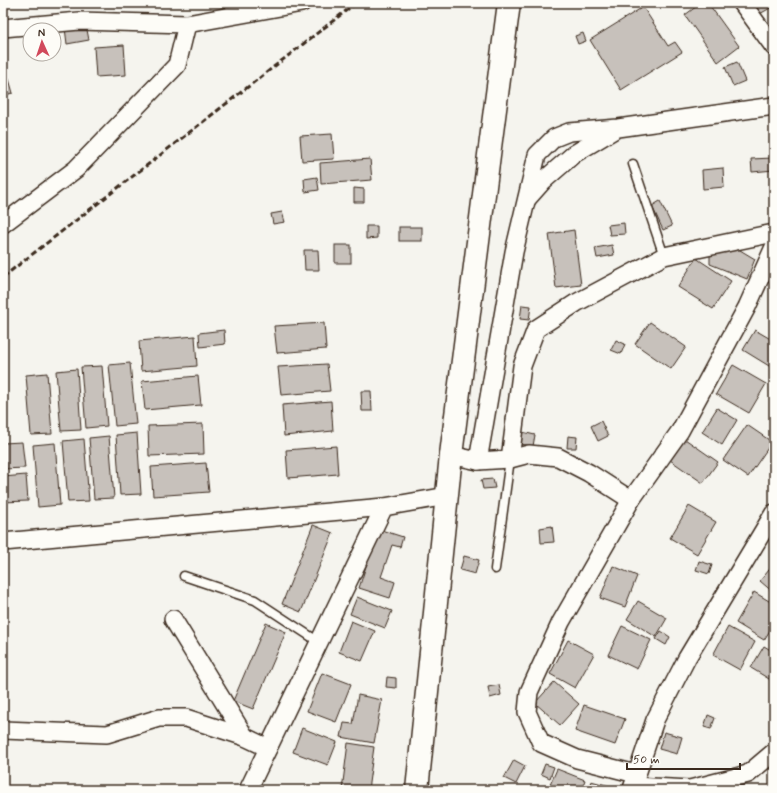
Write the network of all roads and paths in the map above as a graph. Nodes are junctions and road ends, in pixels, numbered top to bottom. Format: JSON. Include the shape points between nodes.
{"nodes":[{"id":1,"x":302,"y":3,"type":"edge"},
{"id":2,"x":510,"y":3,"type":"edge"},
{"id":3,"x":742,"y":3,"type":"edge"},
{"id":4,"x":187,"y":24,"type":"junction"},
{"id":5,"x":3,"y":28,"type":"edge"},
{"id":6,"x":774,"y":47,"type":"edge"},
{"id":7,"x":774,"y":106,"type":"edge"},
{"id":8,"x":618,"y":128,"type":"junction"},
{"id":9,"x":633,"y":164,"type":"dead end"},
{"id":10,"x":526,"y":200,"type":"junction"},
{"id":11,"x":3,"y":224,"type":"edge"},
{"id":12,"x":774,"y":233,"type":"edge"},
{"id":13,"x":774,"y":247,"type":"edge"},
{"id":14,"x":664,"y":256,"type":"junction"},
{"id":15,"x":451,"y":456,"type":"junction"},
{"id":16,"x":510,"y":459,"type":"junction"},
{"id":17,"x":478,"y":461,"type":"junction"},
{"id":18,"x":447,"y":496,"type":"junction"},
{"id":19,"x":631,"y":500,"type":"junction"},
{"id":20,"x":384,"y":507,"type":"junction"},
{"id":21,"x":774,"y":514,"type":"edge"},
{"id":22,"x":3,"y":542,"type":"edge"},
{"id":23,"x":495,"y":569,"type":"dead end"},
{"id":24,"x":184,"y":576,"type":"dead end"},
{"id":25,"x":173,"y":619,"type":"dead end"},
{"id":26,"x":319,"y":642,"type":"junction"},
{"id":27,"x":3,"y":730,"type":"edge"},
{"id":28,"x":244,"y":737,"type":"junction"},
{"id":29,"x":268,"y":748,"type":"junction"},
{"id":30,"x":774,"y":752,"type":"edge"},
{"id":31,"x":634,"y":783,"type":"edge"},
{"id":32,"x":248,"y":790,"type":"edge"},
{"id":33,"x":417,"y":790,"type":"edge"}],
"edges":[{"from":1,"to":4,"type":"street"},
{"from":2,"to":15,"type":"main road","via":[[488,155]]},
{"from":3,"to":6,"type":"street"},
{"from":4,"to":5,"type":"street","via":[[79,21]]},
{"from":4,"to":11,"type":"street","via":[[177,65],[76,168]]},
{"from":7,"to":8,"type":"street"},
{"from":8,"to":10,"type":"street","via":[[574,154]]},
{"from":8,"to":10,"type":"street","via":[[569,132],[554,138],[537,155]]},
{"from":9,"to":14,"type":"lane"},
{"from":10,"to":17,"type":"street","via":[[514,252]]},
{"from":12,"to":14,"type":"street"},
{"from":13,"to":19,"type":"street","via":[[747,307],[680,432]]},
{"from":14,"to":16,"type":"street","via":[[576,303],[536,329],[522,366]]},
{"from":15,"to":17,"type":"street"},
{"from":15,"to":18,"type":"main road"},
{"from":16,"to":17,"type":"street"},
{"from":16,"to":19,"type":"street","via":[[529,454],[558,457],[590,473]]},
{"from":16,"to":23,"type":"lane"},
{"from":18,"to":20,"type":"street"},
{"from":18,"to":33,"type":"main road"},
{"from":19,"to":31,"type":"street","via":[[561,622],[529,692],[528,712],[541,743]]},
{"from":20,"to":22,"type":"street"},
{"from":20,"to":26,"type":"street"},
{"from":21,"to":31,"type":"street","via":[[687,658],[655,720]]},
{"from":24,"to":26,"type":"lane","via":[[255,600]]},
{"from":25,"to":28,"type":"street"},
{"from":26,"to":29,"type":"street"},
{"from":27,"to":28,"type":"street","via":[[108,734],[159,718],[186,718]]},
{"from":28,"to":29,"type":"street"},
{"from":29,"to":32,"type":"street"},
{"from":30,"to":31,"type":"street","via":[[748,774],[690,789]]}]}
